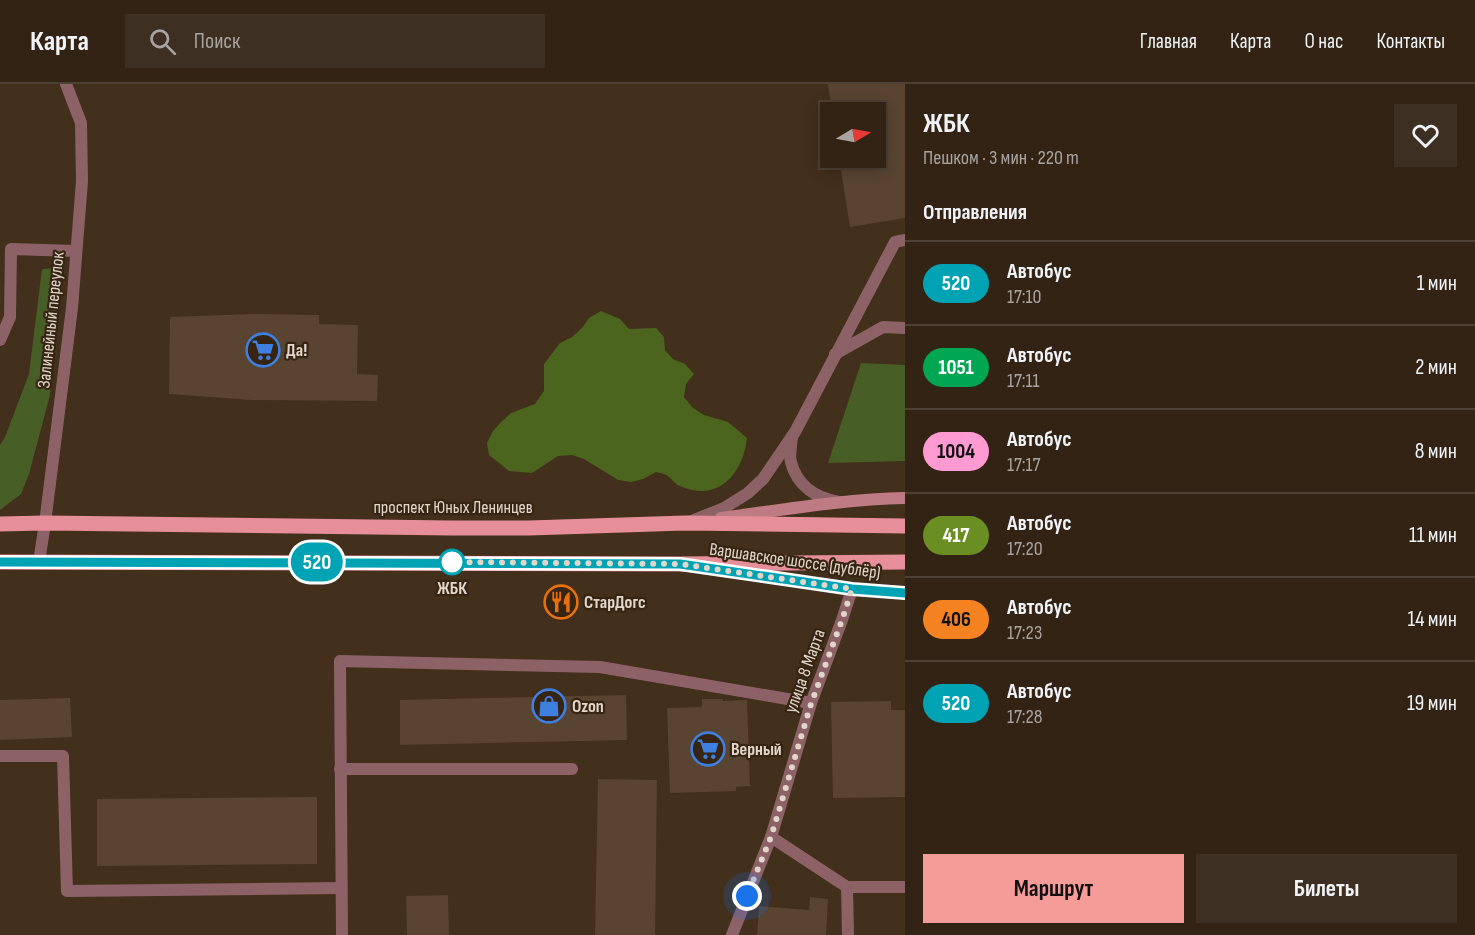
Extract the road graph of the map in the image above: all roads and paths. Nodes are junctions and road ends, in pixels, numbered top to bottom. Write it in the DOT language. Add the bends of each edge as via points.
graph roads {
  1 [pos="66,84"];
  2 [pos="905,240"];
  3 [pos="76,251"];
  4 [pos="905,328"];
  5 [pos="0,340"];
  6 [pos="835,355"];
  7 [pos="792,437"];
  8 [pos="905,498"];
  9 [pos="842,503"];
  10 [pos="45,523"];
  11 [pos="685,523"];
  12 [pos="0,524"];
  13 [pos="905,526"];
  14 [pos="0,562"];
  15 [pos="39,562"];
  16 [pos="905,562"];
  17 [pos="680,564"];
  18 [pos="852,589"];
  19 [pos="905,593"];
  20 [pos="811,704"];
  21 [pos="0,756"];
  22 [pos="340,769"];
  23 [pos="572,769"];
  24 [pos="771,837"];
  25 [pos="847,887"];
  26 [pos="905,887"];
  27 [pos="341,888"];
  28 [pos="342,935"];
  29 [pos="732,935"];
  30 [pos="848,935"];
  1 -- 3 [label="street, Залинейный переулок" via="81,123 82,181"];
  2 -- 6 [label="street" via="895,242"];
  3 -- 5 [label="street" via="11,249 10,317"];
  3 -- 10 [label="street, Залинейный переулок"];
  4 -- 6 [label="street" via="883,327"];
  6 -- 7 [label="street"];
  7 -- 9 [label="street" via="790,460 797,476 810,492"];
  7 -- 11 [label="street" via="748,494"];
  8 -- 9 [label="main road, Варшавское шоссе (дублёр)"];
  9 -- 11 [label="main road, Варшавское шоссе (дублёр)"];
  10 -- 11 [label="main road, проспект Юных Ленинцев" via="529,528"];
  10 -- 12 [label="main road, проспект Юных Ленинцев"];
  10 -- 15 [label="street, Залинейный переулок"];
  11 -- 13 [label="main road, проспект Юных Ленинцев"];
  14 -- 15 [label="main road"];
  15 -- 17 [label="main road"];
  16 -- 17 [label="main road"];
  17 -- 18 [label="main road, Варшавское шоссе (дублёр)"];
  18 -- 19 [label="main road, Варшавское шоссе (дублёр)"];
  18 -- 20 [label="street, улица 8 Марта"];
  20 -- 22 [label="street" via="600,667 340,661"];
  20 -- 24 [label="street, улица 8 Марта"];
  21 -- 27 [label="street" via="63,756 67,891"];
  22 -- 23 [label="street"];
  22 -- 27 [label="street"];
  24 -- 25 [label="street"];
  24 -- 29 [label="street, улица 8 Марта"];
  25 -- 26 [label="street"];
  25 -- 30 [label="street"];
  27 -- 28 [label="street"];
}
